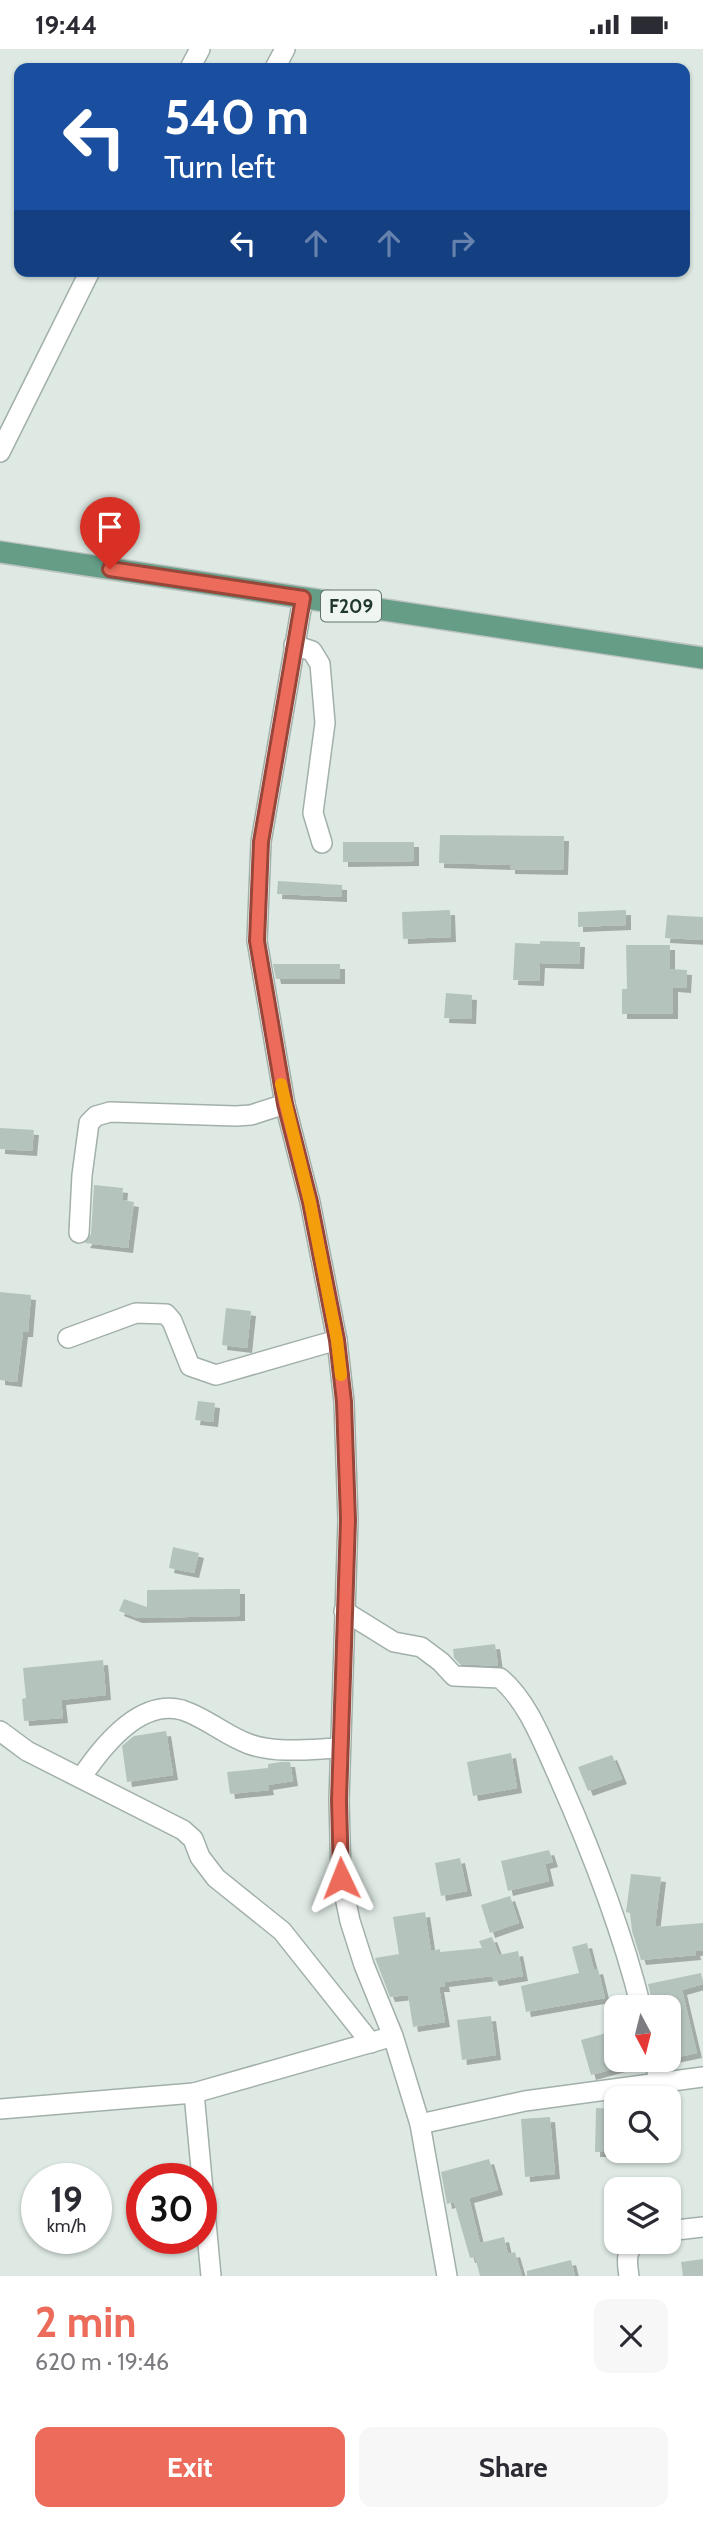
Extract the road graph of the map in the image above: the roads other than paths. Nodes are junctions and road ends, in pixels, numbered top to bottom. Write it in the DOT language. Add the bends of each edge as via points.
graph roads {
  1 [pos="87,277"];
  2 [pos="0,452"];
  3 [pos="0,552"];
  4 [pos="303,598"];
  5 [pos="294,645"];
  6 [pos="703,658"];
  7 [pos="323,843"];
  8 [pos="285,1104"];
  9 [pos="79,1233"];
  10 [pos="68,1338"];
  11 [pos="337,1340"];
  12 [pos="344,1611"];
  13 [pos="0,1731"];
  14 [pos="340,1748"];
  15 [pos="81,1778"];
  16 [pos="637,1995"];
  17 [pos="393,2036"];
  18 [pos="371,2043"];
  19 [pos="657,2072"];
  20 [pos="703,2077"];
  21 [pos="660,2083"];
  22 [pos="194,2093"];
  23 [pos="0,2109"];
  24 [pos="419,2124"];
  25 [pos="703,2227"];
  26 [pos="681,2230"];
  27 [pos="628,2254"];
  28 [pos="211,2276"];
  29 [pos="447,2276"];
  30 [pos="629,2276"];
  1 -- 2 [label="street"];
  3 -- 4 [label="main road, F209"];
  4 -- 5 [label="street"];
  4 -- 6 [label="main road, F209"];
  5 -- 7 [label="street" via="312,651 320,664 325,723 313,813"];
  5 -- 8 [label="street" via="261,842 257,941"];
  8 -- 9 [label="street" via="236,1116 110,1112 96,1116 89,1123"];
  8 -- 11 [label="street"];
  10 -- 11 [label="street" via="136,1313 166,1314 190,1366 216,1375"];
  11 -- 12 [label="street" via="348,1507"];
  12 -- 14 [label="street"];
  12 -- 16 [label="street" via="394,1642 421,1647 454,1677 500,1678 527,1712 571,1805"];
  13 -- 15 [label="street" via="27,1751"];
  14 -- 15 [label="street" via="265,1748 182,1710 167,1708 151,1711 115,1734"];
  14 -- 17 [label="street" via="341,1878 353,1932"];
  15 -- 18 [label="street" via="183,1830 216,1878 282,1931"];
  17 -- 18 [label="street"];
  17 -- 24 [label="street"];
  18 -- 22 [label="street"];
  19 -- 21 [label="street"];
  20 -- 21 [label="street"];
  21 -- 24 [label="street" via="525,2101"];
  22 -- 23 [label="street"];
  22 -- 28 [label="street"];
  24 -- 29 [label="street"];
  25 -- 26 [label="street"];
  27 -- 30 [label="street"];
}
